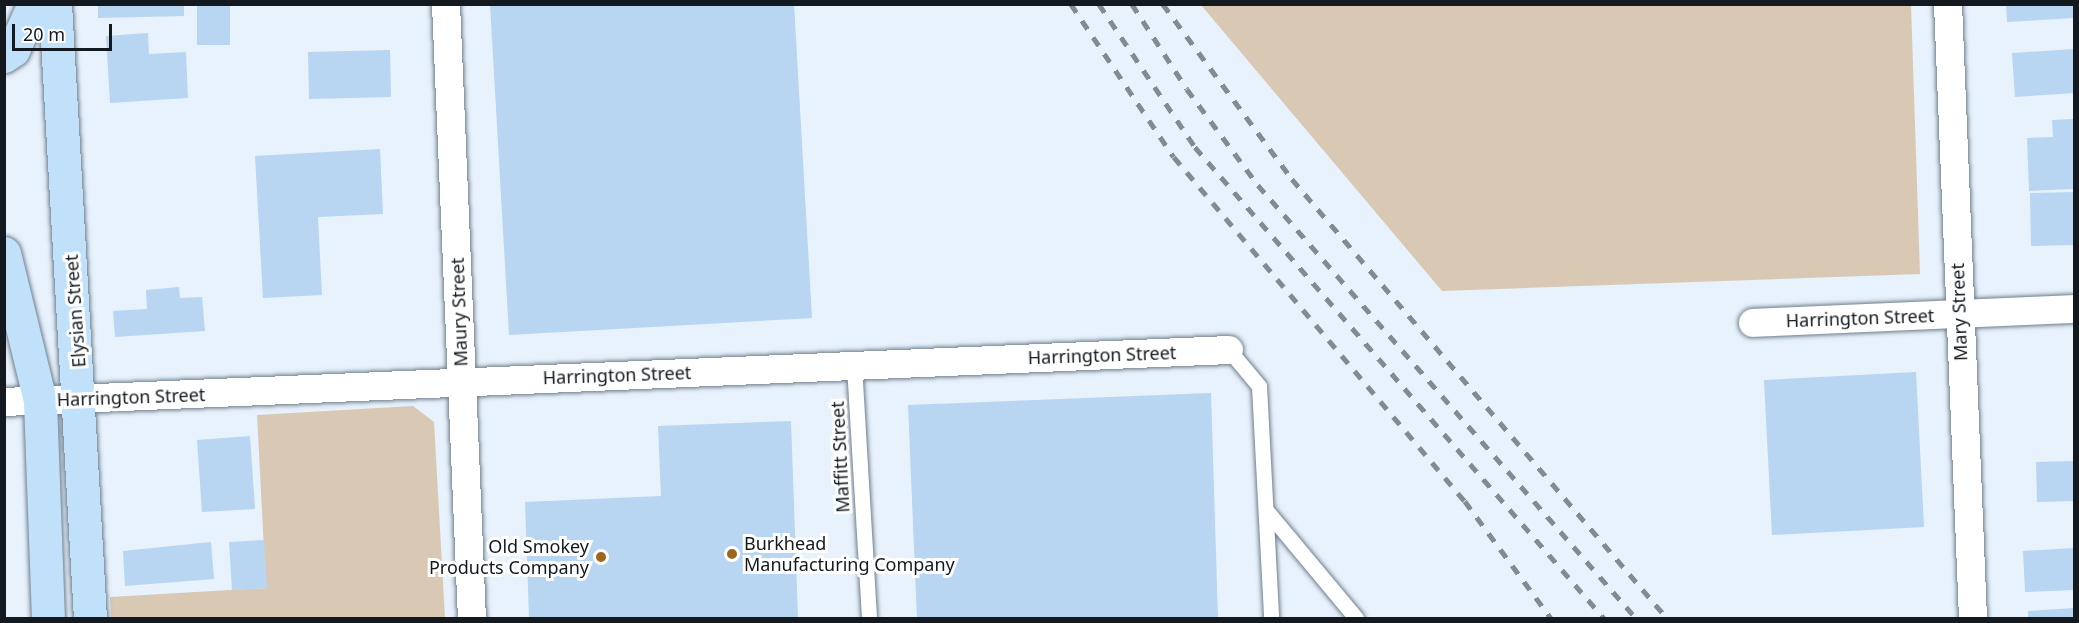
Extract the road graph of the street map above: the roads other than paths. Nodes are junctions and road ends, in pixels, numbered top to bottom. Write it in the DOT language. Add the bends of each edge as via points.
graph roads {
  1 [pos="34,4"];
  2 [pos="55,4"];
  3 [pos="446,4"];
  4 [pos="1948,4"];
  5 [pos="4,56"];
  6 [pos="4,253"];
  7 [pos="2074,309"];
  8 [pos="1958,314"];
  9 [pos="1753,323"];
  10 [pos="1229,350"];
  11 [pos="854,365"];
  12 [pos="462,382"];
  13 [pos="80,399"];
  14 [pos="40,401"];
  15 [pos="4,402"];
  16 [pos="1266,510"];
  17 [pos="48,618"];
  18 [pos="90,618"];
  19 [pos="472,618"];
  20 [pos="869,618"];
  21 [pos="1271,618"];
  22 [pos="1356,618"];
  23 [pos="1974,618"];
  1 -- 5 [label="main road" via="13,50"];
  2 -- 13 [label="main road, Elysian Street"];
  3 -- 12 [label="street, Maury Street"];
  4 -- 8 [label="street, Mary Street"];
  6 -- 14 [label="main road"];
  7 -- 8 [label="street, Harrington Street"];
  8 -- 9 [label="street, Harrington Street"];
  8 -- 23 [label="street, Mary Street"];
  10 -- 11 [label="street, Harrington Street"];
  10 -- 16 [label="lane" via="1259,386"];
  11 -- 12 [label="street, Harrington Street"];
  11 -- 20 [label="lane, Maffitt Street"];
  12 -- 13 [label="street, Harrington Street"];
  12 -- 19 [label="street, Maury Street"];
  13 -- 14 [label="street, Harrington Street"];
  13 -- 18 [label="main road, Elysian Street"];
  14 -- 15 [label="street, Harrington Street"];
  14 -- 17 [label="main road"];
  16 -- 21 [label="lane"];
  16 -- 22 [label="lane"];
}
